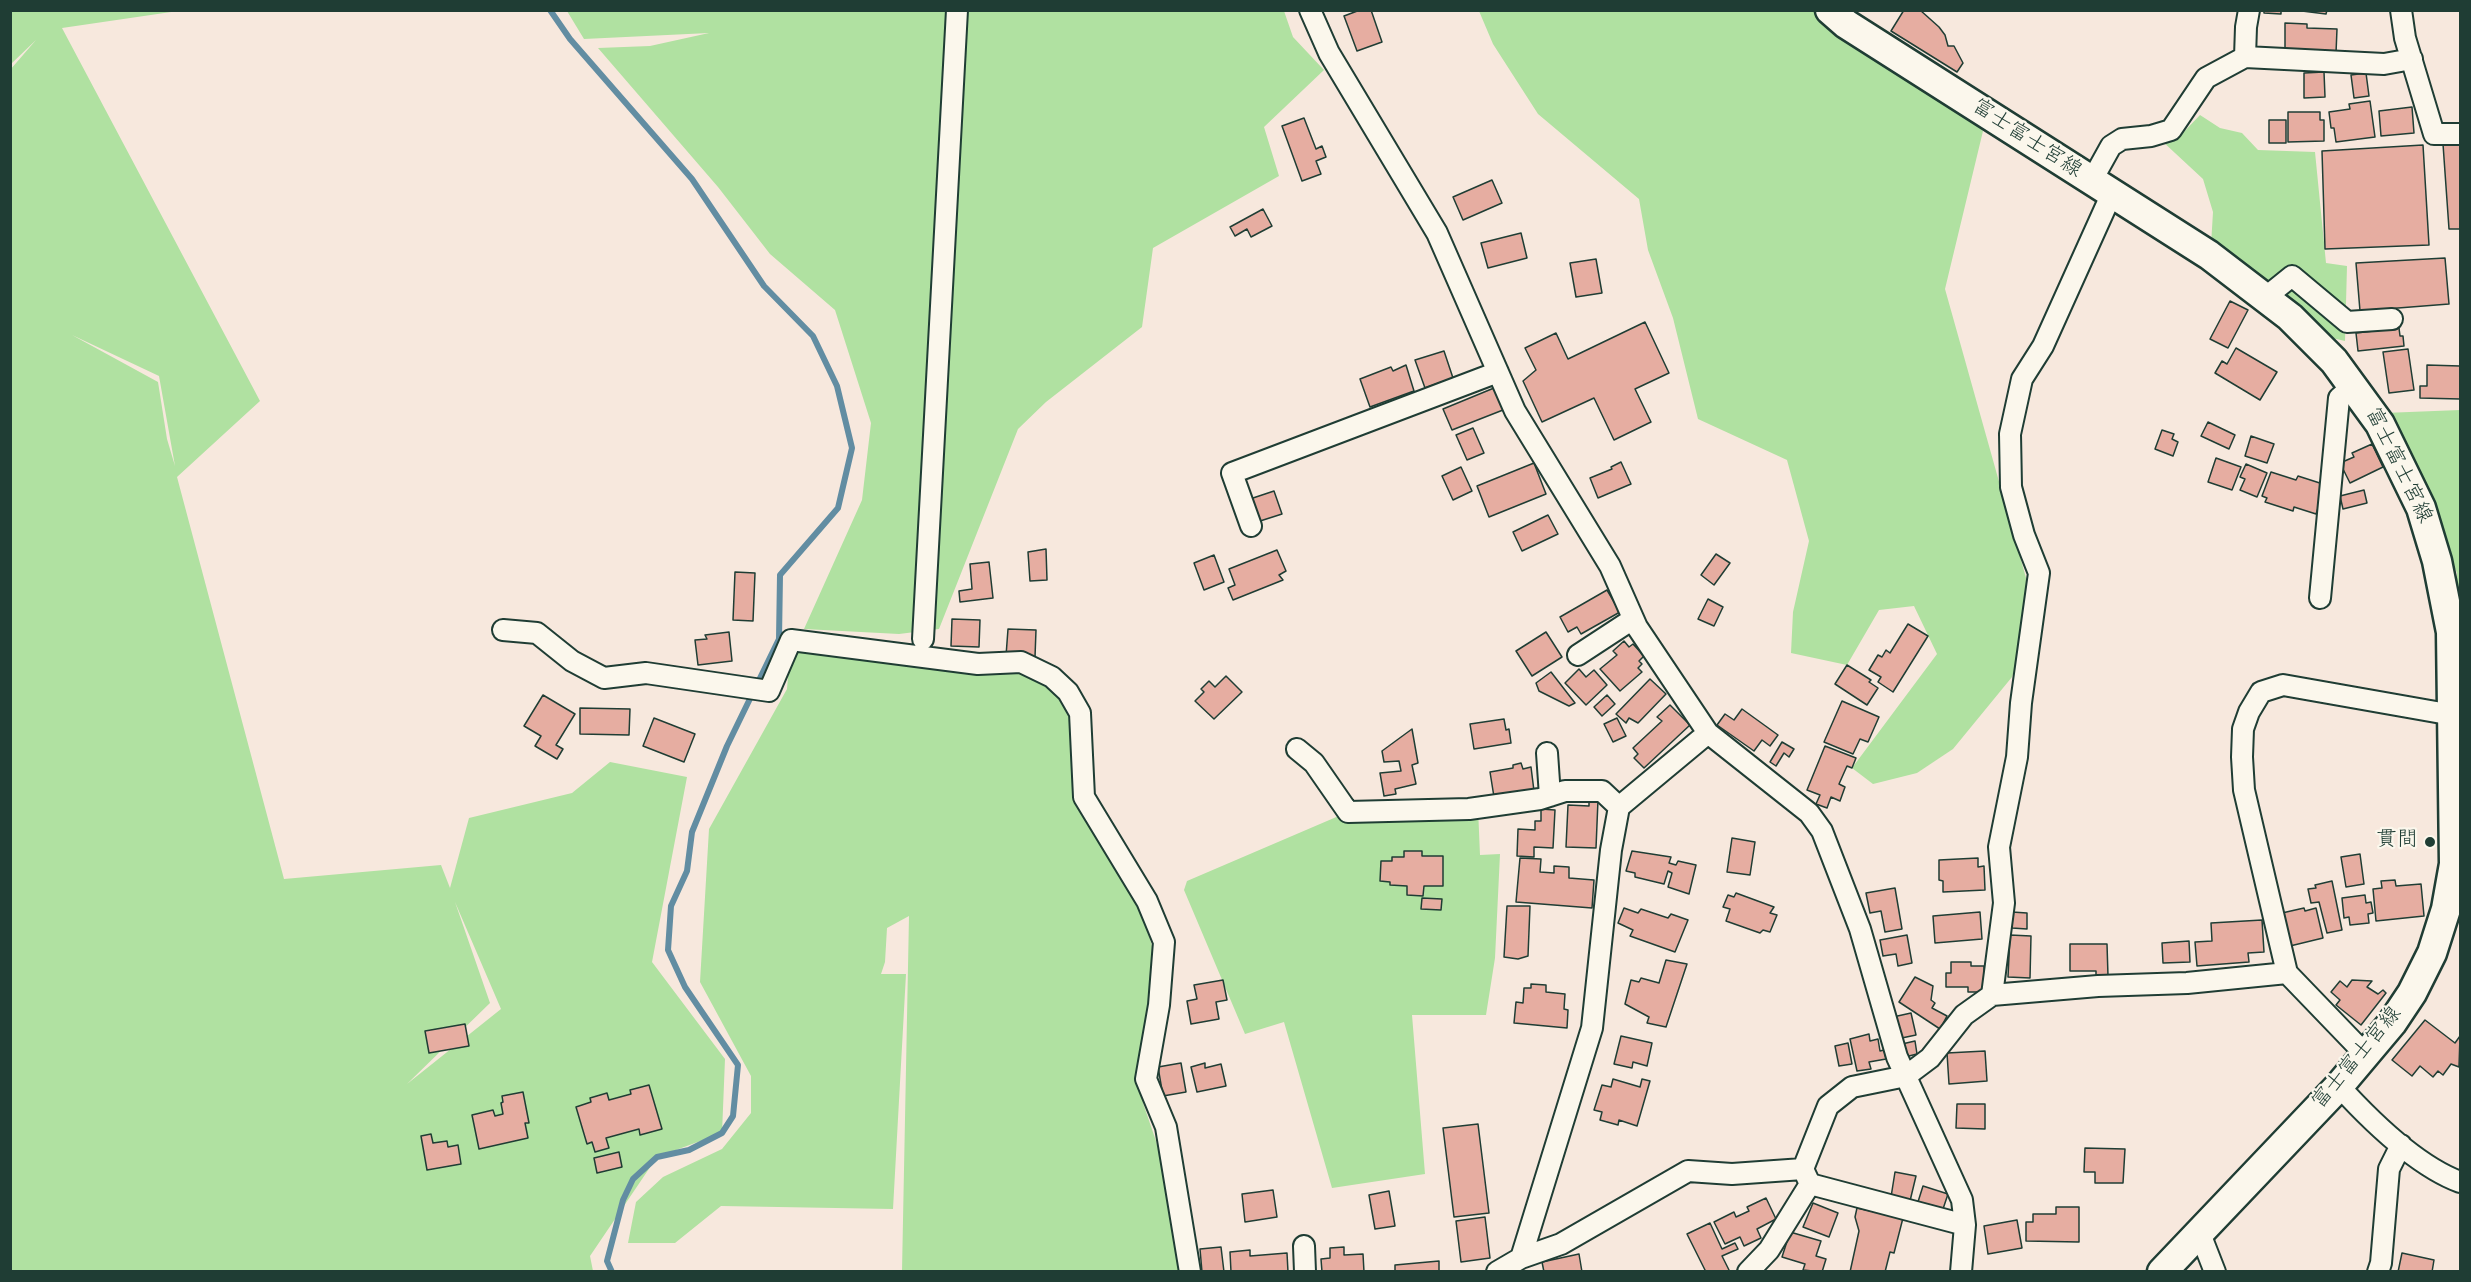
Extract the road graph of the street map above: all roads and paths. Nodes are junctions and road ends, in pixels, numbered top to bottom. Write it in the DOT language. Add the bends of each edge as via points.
graph roads {
  1 [pos="957,10"];
  2 [pos="1310,10"];
  3 [pos="1830,10"];
  4 [pos="2249,10"];
  5 [pos="2401,10"];
  6 [pos="2246,57"];
  7 [pos="2412,59"];
  8 [pos="2460,134"];
  9 [pos="2102,187"];
  10 [pos="2266,297"];
  11 [pos="2392,319"];
  12 [pos="1498,372"];
  13 [pos="2354,385"];
  14 [pos="1251,526"];
  15 [pos="2320,598"];
  16 [pos="1633,619"];
  17 [pos="503,630"];
  18 [pos="923,639"];
  19 [pos="1578,655"];
  20 [pos="2453,715"];
  21 [pos="1708,733"];
  22 [pos="1297,749"];
  23 [pos="1547,753"];
  24 [pos="1550,796"];
  25 [pos="1619,807"];
  26 [pos="2457,863"];
  27 [pos="2287,973"];
  28 [pos="1992,995"];
  29 [pos="2365,1054"];
  30 [pos="1906,1076"];
  31 [pos="2339,1086"];
  32 [pos="2401,1145"];
  33 [pos="1807,1177"];
  34 [pos="2460,1182"];
  35 [pos="1965,1225"];
  36 [pos="2199,1231"];
  37 [pos="1304,1246"];
  38 [pos="1521,1258"];
  39 [pos="1190,1272"];
  40 [pos="1305,1272"];
  41 [pos="1497,1272"];
  42 [pos="1748,1272"];
  43 [pos="1961,1272"];
  44 [pos="2162,1272"];
  45 [pos="2215,1272"];
  46 [pos="2378,1272"];
  1 -- 18 [label="street"];
  2 -- 12 [label="street" via="1329,54 1437,233"];
  3 -- 9 [label="main road, 富士富士宮線" via="1846,24"];
  4 -- 6 [label="street"];
  5 -- 7 [label="street"];
  6 -- 7 [label="street" via="2384,64"];
  6 -- 9 [label="street" via="2206,78 2171,130 2122,139 2111,146"];
  7 -- 8 [label="street" via="2434,134"];
  9 -- 10 [label="main road, 富士富士宮線" via="2209,255"];
  9 -- 28 [label="street" via="2043,346 2022,379 2010,434 2011,488 2039,573 2017,757 1999,847 2004,903"];
  10 -- 11 [label="street" via="2292,276 2347,322"];
  10 -- 13 [label="main road, 富士富士宮線" via="2290,316"];
  12 -- 14 [label="street" via="1233,473"];
  12 -- 16 [label="street" via="1515,411 1610,566"];
  13 -- 15 [label="street" via="2339,398"];
  13 -- 20 [label="main road, 富士富士宮線" via="2404,471 2421,508 2437,561 2451,632"];
  16 -- 19 [label="street"];
  16 -- 21 [label="street"];
  17 -- 39 [label="street" via="537,633 572,661 604,678 646,673 769,691 791,640 978,664 1021,662 1052,677 1068,692 1080,713 1084,797 1147,901 1164,942 1160,1005 1146,1079 1166,1127"];
  20 -- 26 [label="main road, 富士富士宮線"];
  20 -- 27 [label="street" via="2283,685 2261,692 2243,729 2243,779"];
  21 -- 25 [label="street"];
  21 -- 30 [label="street" via="1809,813 1822,831 1860,929"];
  22 -- 24 [label="street" via="1314,764 1348,812 1469,809"];
  23 -- 24 [label="street"];
  24 -- 25 [label="street" via="1565,791 1602,791"];
  25 -- 38 [label="street" via="1592,1028"];
  26 -- 29 [label="main road, 富士富士宮線" via="2432,953 2412,993"];
  27 -- 28 [label="street"];
  27 -- 29 [label="street"];
  28 -- 30 [label="street" via="1964,1015 1930,1058"];
  29 -- 31 [label="main road, 富士富士宮線"];
  30 -- 33 [label="street" via="1852,1087 1828,1106"];
  30 -- 35 [label="street" via="1962,1200"];
  31 -- 32 [label="street"];
  31 -- 36 [label="main road, 富士富士宮線"];
  32 -- 34 [label="street"];
  32 -- 46 [label="street" via="2389,1169"];
  33 -- 35 [label="street"];
  33 -- 38 [label="street" via="1688,1172 1561,1244"];
  33 -- 42 [label="street" via="1769,1250"];
  35 -- 43 [label="street"];
  36 -- 44 [label="main road, 富士富士宮線"];
  36 -- 45 [label="street"];
  37 -- 40 [label="street"];
  38 -- 41 [label="street"];
}
